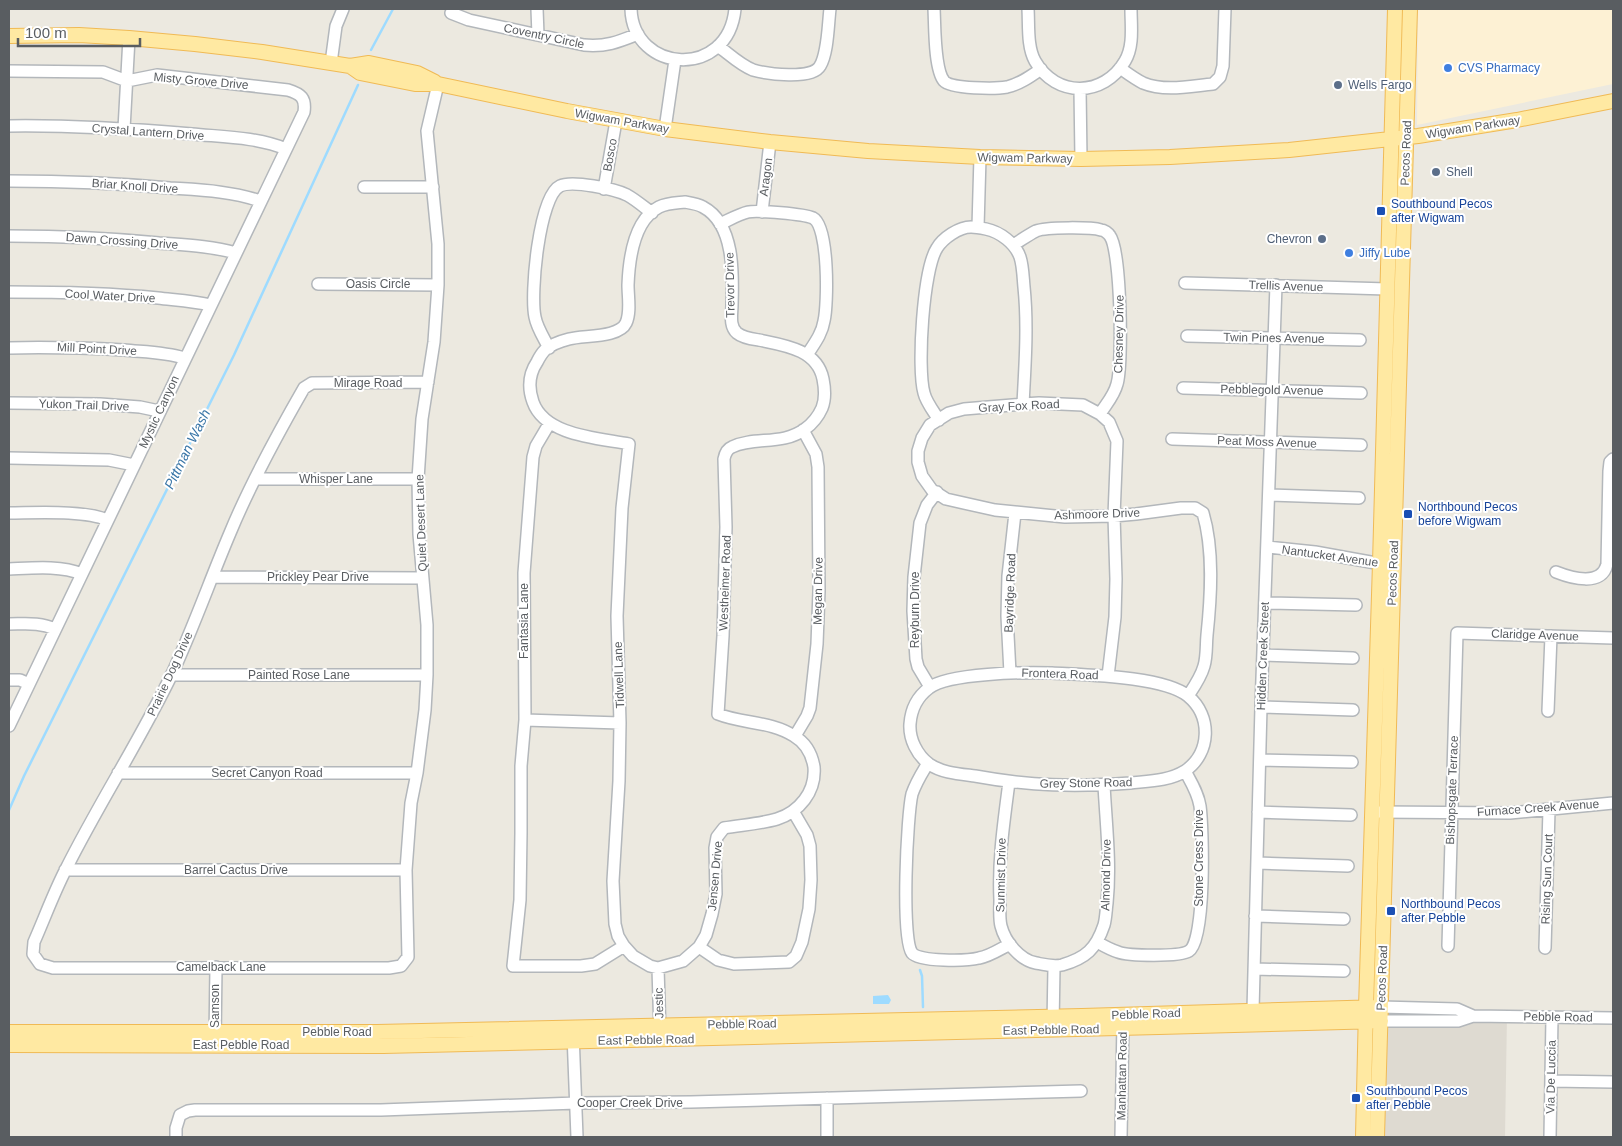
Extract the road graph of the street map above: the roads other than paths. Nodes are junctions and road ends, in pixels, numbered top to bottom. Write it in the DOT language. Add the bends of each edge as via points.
graph roads {
  1 [pos="343,9"];
  2 [pos="537,9"];
  3 [pos="632,9"];
  4 [pos="735,9"];
  5 [pos="830,9"];
  6 [pos="934,9"];
  7 [pos="1028,9"];
  8 [pos="1131,9"];
  9 [pos="1225,9"];
  10 [pos="1395,9"];
  11 [pos="1410,9"];
  12 [pos="451,13"];
  13 [pos="638,34"];
  14 [pos="9,36"];
  15 [pos="538,36"];
  16 [pos="129,38"];
  17 [pos="718,46"];
  18 [pos="675,60"];
  19 [pos="331,63"];
  20 [pos="1120,68"];
  21 [pos="1042,69"];
  22 [pos="9,71"];
  23 [pos="127,80"];
  24 [pos="438,84"];
  25 [pos="1080,88"];
  26 [pos="303,98"];
  27 [pos="1613,101"];
  28 [pos="616,120"];
  29 [pos="9,126"];
  30 [pos="124,129"];
  31 [pos="665,129"];
  32 [pos="1407,137"];
  33 [pos="1392,138"];
  34 [pos="770,142"];
  35 [pos="286,149"];
  36 [pos="980,157"];
  37 [pos="1081,159"];
  38 [pos="9,181"];
  39 [pos="364,187"];
  40 [pos="433,187"];
  41 [pos="604,189"];
  42 [pos="260,201"];
  43 [pos="762,212"];
  44 [pos="652,213"];
  45 [pos="720,224"];
  46 [pos="978,228"];
  47 [pos="9,236"];
  48 [pos="1013,245"];
  49 [pos="236,253"];
  50 [pos="1185,283"];
  51 [pos="318,284"];
  52 [pos="438,284"];
  53 [pos="1276,286"];
  54 [pos="1388,289"];
  55 [pos="9,292"];
  56 [pos="211,305"];
  57 [pos="1386,322"];
  58 [pos="1401,323"];
  59 [pos="1187,336"];
  60 [pos="1274,338"];
  61 [pos="1360,340"];
  62 [pos="9,348"];
  63 [pos="549,348"];
  64 [pos="807,355"];
  65 [pos="184,358"];
  66 [pos="428,382"];
  67 [pos="308,386"];
  68 [pos="1183,388"];
  69 [pos="1272,389"];
  70 [pos="1361,392"];
  71 [pos="9,403"];
  72 [pos="1023,404"];
  73 [pos="159,411"];
  74 [pos="1100,414"];
  75 [pos="939,420"];
  76 [pos="549,424"];
  77 [pos="803,430"];
  78 [pos="1172,439"];
  79 [pos="1270,442"];
  80 [pos="1361,445"];
  81 [pos="9,458"];
  82 [pos="1613,459"];
  83 [pos="134,466"];
  84 [pos="254,479"];
  85 [pos="418,479"];
  86 [pos="937,492"];
  87 [pos="1269,495"];
  88 [pos="1359,498"];
  89 [pos="9,513"];
  90 [pos="1015,513"];
  91 [pos="1114,516"];
  92 [pos="107,520"];
  93 [pos="1267,547"];
  94 [pos="1387,565"];
  95 [pos="9,569"];
  96 [pos="1556,572"];
  97 [pos="82,574"];
  98 [pos="213,577"];
  99 [pos="423,578"];
  100 [pos="1265,603"];
  101 [pos="1356,605"];
  102 [pos="9,624"];
  103 [pos="55,629"];
  104 [pos="1457,633"];
  105 [pos="1550,636"];
  106 [pos="1613,638"];
  107 [pos="1264,656"];
  108 [pos="1353,658"];
  109 [pos="1010,673"];
  110 [pos="171,675"];
  111 [pos="426,675"];
  112 [pos="1108,676"];
  113 [pos="9,680"];
  114 [pos="29,684"];
  115 [pos="930,687"];
  116 [pos="1188,696"];
  117 [pos="1261,707"];
  118 [pos="1353,710"];
  119 [pos="1548,711"];
  120 [pos="525,720"];
  121 [pos="620,723"];
  122 [pos="9,726"];
  123 [pos="795,736"];
  124 [pos="1260,760"];
  125 [pos="1352,762"];
  126 [pos="928,763"];
  127 [pos="1185,771"];
  128 [pos="118,773"];
  129 [pos="417,773"];
  130 [pos="1009,782"];
  131 [pos="1104,785"];
  132 [pos="1613,802"];
  133 [pos="1549,810"];
  134 [pos="793,811"];
  135 [pos="1258,812"];
  136 [pos="1372,812"];
  137 [pos="1387,812"];
  138 [pos="1451,813"];
  139 [pos="1351,815"];
  140 [pos="1256,863"];
  141 [pos="1348,866"];
  142 [pos="66,870"];
  143 [pos="406,870"];
  144 [pos="1255,916"];
  145 [pos="1344,919"];
  146 [pos="1097,942"];
  147 [pos="1010,944"];
  148 [pos="624,946"];
  149 [pos="1448,946"];
  150 [pos="699,947"];
  151 [pos="1545,948"];
  152 [pos="37,960"];
  153 [pos="404,962"];
  154 [pos="216,967"];
  155 [pos="1054,967"];
  156 [pos="658,968"];
  157 [pos="1254,969"];
  158 [pos="1344,971"];
  159 [pos="1253,1010"];
  160 [pos="1372,1015"];
  161 [pos="1552,1017"];
  162 [pos="1613,1018"];
  163 [pos="1123,1021"];
  164 [pos="1053,1023"];
  165 [pos="1247,1024"];
  166 [pos="9,1032"];
  167 [pos="660,1032"];
  168 [pos="573,1034"];
  169 [pos="215,1039"];
  170 [pos="9,1045"];
  171 [pos="1551,1081"];
  172 [pos="1613,1082"];
  173 [pos="1081,1091"];
  174 [pos="827,1098"];
  175 [pos="576,1103"];
  176 [pos="176,1137"];
  177 [pos="577,1137"];
  178 [pos="827,1137"];
  179 [pos="1121,1137"];
  180 [pos="1363,1137"];
  181 [pos="1377,1137"];
  182 [pos="1550,1137"];
  1 -- 19 [label="street" via="336,26"];
  2 -- 15 [label="street"];
  3 -- 13 [label="street"];
  4 -- 17 [label="street" via="729,34"];
  5 -- 17 [label="street" via="825,51 815,71 796,76 754,70"];
  6 -- 21 [label="street" via="938,66 943,80 950,85 1006,87"];
  7 -- 21 [label="street" via="1030,48 1034,61"];
  8 -- 20 [label="street" via="1130,49"];
  9 -- 20 [label="street" via="1223,66 1220,77 1213,84 1167,88 1141,82"];
  10 -- 33 [label="main road, Pecos Road"];
  11 -- 32 [label="main road, Pecos Road"];
  12 -- 15 [label="street, Coventry Circle"];
  13 -- 15 [label="street, Coventry Circle" via="600,46"];
  13 -- 18 [label="street" via="650,48"];
  14 -- 16 [label="main road, Wigwam Parkway"];
  16 -- 19 [label="main road, Wigwam Parkway"];
  16 -- 23 [label="street"];
  17 -- 18 [label="street" via="708,55"];
  18 -- 31 [label="street"];
  19 -- 24 [label="main road, Wigwam Parkway" via="350,66 369,63 417,73"];
  20 -- 25 [label="street" via="1113,77 1093,88"];
  21 -- 25 [label="street" via="1048,78 1068,88"];
  22 -- 23 [label="street, Misty Grove Drive" via="103,72"];
  23 -- 26 [label="street, Misty Grove Drive" via="157,75 288,90"];
  23 -- 30 [label="street"];
  24 -- 28 [label="main road, Wigwam Parkway"];
  24 -- 40 [label="street, Quiet Desert Lane" via="427,131"];
  25 -- 37 [label="street"];
  26 -- 35 [label="street, Mystic Canyon" via="304,112"];
  27 -- 32 [label="main road, Wigwam Parkway"];
  28 -- 31 [label="main road, Wigwam Parkway"];
  28 -- 41 [label="street, Bosco"];
  29 -- 30 [label="street, Crystal Lantern Drive"];
  30 -- 35 [label="street, Crystal Lantern Drive" via="266,142"];
  31 -- 34 [label="main road, Wigwam Parkway"];
  32 -- 33 [label="main road, Wigwam Parkway"];
  32 -- 58 [label="main road, Pecos Road"];
  33 -- 37 [label="main road, Wigwam Parkway" via="1289,150"];
  33 -- 54 [label="main road, Pecos Road"];
  34 -- 36 [label="main road, Wigwam Parkway"];
  34 -- 43 [label="street, Aragon"];
  35 -- 42 [label="street, Mystic Canyon"];
  36 -- 37 [label="main road, Wigwam Parkway"];
  36 -- 46 [label="street"];
  38 -- 42 [label="street, Briar Knoll Drive" via="144,186 225,193"];
  39 -- 40 [label="street"];
  40 -- 52 [label="street, Quiet Desert Lane"];
  41 -- 44 [label="street" via="629,196"];
  41 -- 63 [label="street" via="562,184 549,200 538,244 534,284 534,316"];
  42 -- 49 [label="street, Mystic Canyon"];
  43 -- 45 [label="street" via="749,212"];
  43 -- 64 [label="street" via="813,218 823,236 827,292 824,322"];
  44 -- 45 [label="street" via="658,207 685,202 704,207"];
  44 -- 63 [label="street" via="644,220 633,248 628,284 629,308 627,322 622,329 608,334 570,338"];
  45 -- 64 [label="street, Trevor Drive" via="729,245 733,285 731,325 737,333 748,338 788,346"];
  46 -- 48 [label="street" via="993,230"];
  46 -- 75 [label="street" via="970,226 946,238 931,261 922,326 922,383 924,395"];
  47 -- 49 [label="street, Dawn Crossing Drive" via="140,241"];
  48 -- 72 [label="street" via="1022,266 1026,302"];
  48 -- 74 [label="street, Chesney Drive" via="1036,231 1046,229 1092,228 1111,236 1119,289 1118,383"];
  49 -- 56 [label="street, Mystic Canyon"];
  50 -- 53 [label="street, Trellis Avenue"];
  51 -- 52 [label="street, Oasis Circle"];
  52 -- 66 [label="street, Quiet Desert Lane"];
  53 -- 54 [label="street, Trellis Avenue"];
  53 -- 60 [label="street, Hidden Creek Street"];
  54 -- 57 [label="main road, Pecos Road"];
  55 -- 56 [label="street, Cool Water Drive" via="116,295"];
  56 -- 65 [label="street, Mystic Canyon"];
  57 -- 58 [label="main road"];
  57 -- 94 [label="main road, Pecos Road"];
  58 -- 94 [label="main road, Pecos Road"];
  59 -- 60 [label="street, Twin Pines Avenue"];
  60 -- 61 [label="street, Twin Pines Avenue"];
  60 -- 69 [label="street, Hidden Creek Street"];
  62 -- 65 [label="street, Mill Point Drive" via="154,352"];
  63 -- 76 [label="street" via="532,370 530,384 534,406"];
  64 -- 77 [label="street" via="822,374 826,392 812,424"];
  65 -- 73 [label="street, Mystic Canyon"];
  66 -- 67 [label="street, Mirage Road" via="312,383"];
  66 -- 85 [label="street, Quiet Desert Lane"];
  67 -- 84 [label="street, Prairie Dog Drive"];
  68 -- 69 [label="street, Pebblegold Avenue"];
  69 -- 70 [label="street, Pebblegold Avenue"];
  69 -- 79 [label="street, Hidden Creek Street"];
  71 -- 73 [label="street, Yukon Trail Drive" via="100,404"];
  72 -- 74 [label="street, Gray Fox Road" via="1083,405"];
  72 -- 75 [label="street, Gray Fox Road" via="964,409"];
  73 -- 83 [label="street, Mystic Canyon"];
  74 -- 91 [label="street" via="1109,422 1117,441"];
  75 -- 86 [label="street" via="930,425 918,451 922,476"];
  76 -- 120 [label="street, Fantasia Lane" via="533,457 524,573"];
  76 -- 121 [label="street, Tidwell Lane" via="564,431 629,444 622,508 617,616"];
  77 -- 123 [label="street, Megan Drive" via="816,454 818,467 819,591 810,708"];
  77 -- 123 [label="street, Westheimer Road" via="785,438 731,447 724,459 726,527 718,714 777,727"];
  78 -- 79 [label="street, Peat Moss Avenue"];
  79 -- 80 [label="street, Peat Moss Avenue"];
  79 -- 87 [label="street, Hidden Creek Street"];
  81 -- 83 [label="street" via="109,460"];
  82 -- 96 [label="street" via="1609,471 1606,570 1592,578 1571,578"];
  83 -- 92 [label="street, Mystic Canyon"];
  84 -- 85 [label="street, Whisper Lane"];
  84 -- 98 [label="street, Prairie Dog Drive"];
  85 -- 99 [label="street, Quiet Desert Lane" via="418,534"];
  86 -- 90 [label="street, Ashmoore Drive" via="946,499"];
  86 -- 115 [label="street, Reyburn Drive" via="927,505 920,523 913,611 916,659"];
  87 -- 88 [label="street"];
  87 -- 93 [label="street, Hidden Creek Street"];
  89 -- 92 [label="street" via="78,514"];
  90 -- 91 [label="street, Ashmoore Drive"];
  90 -- 109 [label="street, Bayridge Road" via="1008,576"];
  91 -- 112 [label="street" via="1115,617"];
  91 -- 116 [label="street, Ashmoore Drive" via="1181,508 1195,508 1203,513 1208,530 1209,619 1204,665"];
  92 -- 97 [label="street, Mystic Canyon"];
  93 -- 94 [label="street, Nantucket Avenue"];
  93 -- 100 [label="street, Hidden Creek Street"];
  94 -- 136 [label="main road, Pecos Road"];
  94 -- 137 [label="main road, Pecos Road"];
  95 -- 97 [label="street" via="61,569"];
  97 -- 103 [label="street, Mystic Canyon"];
  98 -- 99 [label="street, Prickley Pear Drive"];
  98 -- 110 [label="street, Prairie Dog Drive"];
  99 -- 111 [label="street, Quiet Desert Lane" via="427,625"];
  100 -- 101 [label="street"];
  100 -- 107 [label="street, Hidden Creek Street"];
  102 -- 103 [label="street" via="46,625"];
  103 -- 114 [label="street, Mystic Canyon"];
  104 -- 105 [label="street, Claridge Avenue"];
  104 -- 138 [label="street, Bishopsgate Terrace"];
  105 -- 106 [label="street, Claridge Avenue"];
  105 -- 119 [label="street"];
  107 -- 108 [label="street"];
  107 -- 117 [label="street, Hidden Creek Street"];
  109 -- 112 [label="street, Frontera Road"];
  109 -- 115 [label="street, Frontera Road" via="965,677"];
  110 -- 111 [label="street, Painted Rose Lane"];
  110 -- 128 [label="street, Prairie Dog Drive"];
  111 -- 129 [label="street, Quiet Desert Lane"];
  112 -- 116 [label="street, Frontera Road" via="1181,690"];
  113 -- 114 [label="street"];
  114 -- 122 [label="street, Mystic Canyon"];
  115 -- 126 [label="street" via="914,707 910,726 913,744"];
  116 -- 127 [label="street" via="1203,717 1206,734 1202,752"];
  117 -- 118 [label="street"];
  117 -- 124 [label="street, Hidden Creek Street"];
  120 -- 121 [label="street"];
  120 -- 148 [label="street, Fantasia Lane" via="520,766 520,900 513,966 595,964"];
  121 -- 148 [label="street, Tidwell Lane" via="613,881 615,924"];
  123 -- 134 [label="street" via="804,743 812,758 814,776 809,793"];
  124 -- 125 [label="street"];
  124 -- 135 [label="street, Hidden Creek Street"];
  126 -- 130 [label="street, Grey Stone Road" via="940,770"];
  126 -- 147 [label="street" via="912,796 907,840 907,938 912,953 930,960 977,959"];
  127 -- 131 [label="street, Grey Stone Road" via="1154,781"];
  127 -- 146 [label="street, Stone Cress Drive" via="1197,792 1202,841 1202,884 1194,946 1179,954 1130,955"];
  128 -- 129 [label="street, Secret Canyon Road"];
  128 -- 142 [label="street, Prairie Dog Drive"];
  129 -- 143 [label="street, Quiet Desert Lane"];
  130 -- 131 [label="street, Grey Stone Road" via="1056,786"];
  130 -- 147 [label="street, Sunmist Drive" via="999,888 1001,925"];
  131 -- 146 [label="street, Almond Drive" via="1108,892 1105,924"];
  132 -- 133 [label="street, Furnace Creek Avenue"];
  133 -- 138 [label="street, Furnace Creek Avenue"];
  133 -- 151 [label="street, Rising Sun Court"];
  134 -- 150 [label="street, Jensen Drive" via="777,819 724,828 717,837 716,894 706,935"];
  134 -- 150 [label="street" via="807,836 811,880 802,942 796,956 788,962 734,964 718,960"];
  135 -- 139 [label="street"];
  135 -- 140 [label="street, Hidden Creek Street"];
  136 -- 137 [label="street, Furnace Creek Avenue"];
  136 -- 160 [label="main road, Pecos Road"];
  137 -- 138 [label="street, Furnace Creek Avenue"];
  137 -- 160 [label="main road, Pecos Road"];
  138 -- 149 [label="street, Bishopsgate Terrace"];
  140 -- 141 [label="street"];
  140 -- 144 [label="street, Hidden Creek Street"];
  142 -- 143 [label="street, Barrel Cactus Drive"];
  142 -- 152 [label="street, Prairie Dog Drive" via="34,942 33,954"];
  143 -- 153 [label="street, Quiet Desert Lane" via="408,956"];
  144 -- 145 [label="street"];
  144 -- 157 [label="street, Hidden Creek Street"];
  146 -- 155 [label="street, Almond Drive" via="1078,960"];
  147 -- 155 [label="street, Sunmist Drive" via="1030,962"];
  148 -- 156 [label="street, Tidwell Lane" via="633,956"];
  150 -- 156 [label="street, Jensen Drive" via="683,961"];
  152 -- 154 [label="street, Camelback Lane" via="52,968"];
  153 -- 154 [label="street, Camelback Lane" via="390,968"];
  154 -- 169 [label="street, Samson"];
  155 -- 164 [label="street"];
  156 -- 167 [label="street, Jestic"];
  157 -- 158 [label="street"];
  157 -- 159 [label="street, Hidden Creek Street"];
  159 -- 160 [label="main road, Pebble Road"];
  159 -- 163 [label="main road, Pebble Road"];
  159 -- 165 [label="street, Hidden Creek Street"];
  160 -- 161 [label="street, Pebble Road" via="1457,1009 1473,1016"];
  160 -- 165 [label="main road, East Pebble Road"];
  160 -- 180 [label="main road"];
  160 -- 181 [label="main road, Pecos Road"];
  161 -- 162 [label="street, Pebble Road"];
  161 -- 171 [label="street, Via De Luccia"];
  163 -- 164 [label="main road, East Pebble Road"];
  163 -- 165 [label="main road, East Pebble Road"];
  163 -- 179 [label="street, Manhattan Road"];
  164 -- 167 [label="main road, East Pebble Road"];
  166 -- 169 [label="main road"];
  167 -- 168 [label="main road, East Pebble Road"];
  168 -- 169 [label="main road, East Pebble Road" via="383,1046"];
  168 -- 175 [label="street"];
  169 -- 170 [label="main road, East Pebble Road"];
  171 -- 172 [label="street"];
  171 -- 182 [label="street, Via De Luccia"];
  173 -- 174 [label="street, Cooper Creek Drive"];
  174 -- 175 [label="street, Cooper Creek Drive"];
  174 -- 178 [label="street"];
  175 -- 176 [label="street, Cooper Creek Drive" via="381,1110 195,1110 180,1116"];
  175 -- 177 [label="street"];
}
